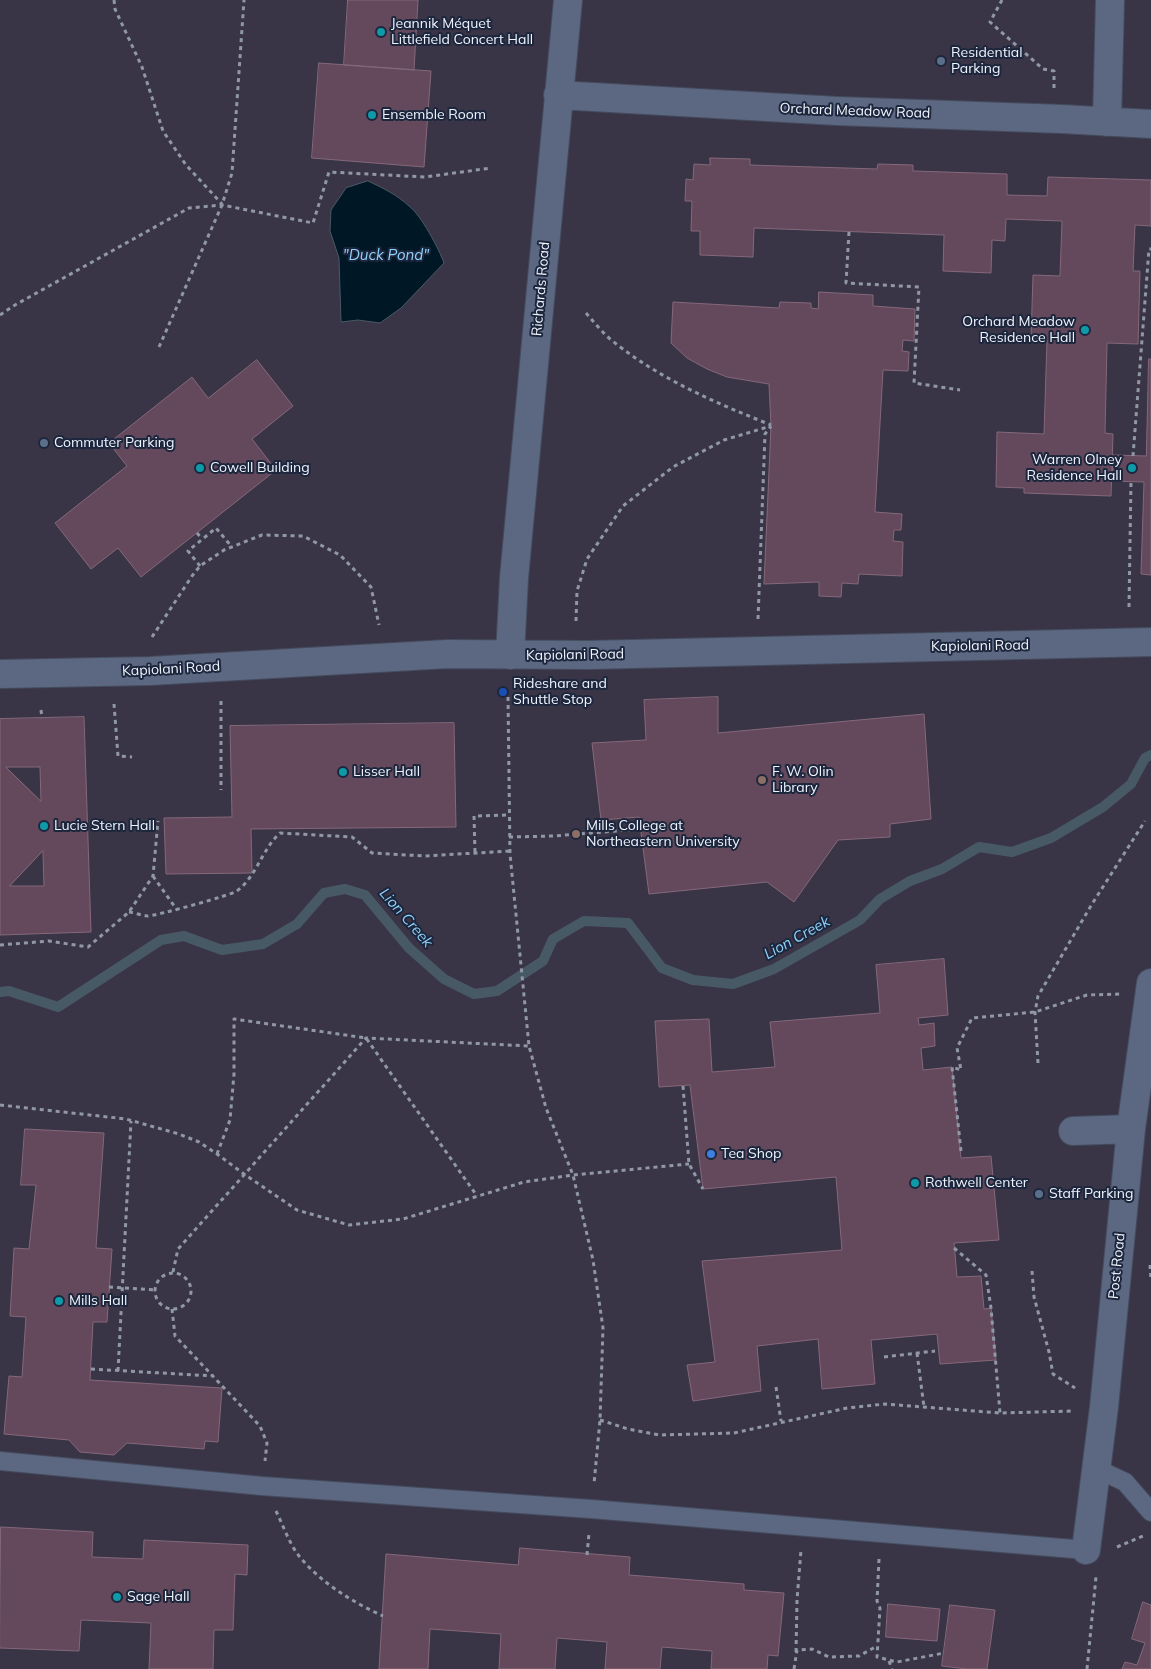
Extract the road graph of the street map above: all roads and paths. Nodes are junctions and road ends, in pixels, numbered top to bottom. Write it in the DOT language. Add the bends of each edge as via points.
graph roads {
  1 [pos="114,0"];
  2 [pos="244,0"];
  3 [pos="568,0"];
  4 [pos="1002,0"];
  5 [pos="1110,0"];
  6 [pos="558,95"];
  7 [pos="1053,119"];
  8 [pos="1108,122"];
  9 [pos="1151,124"];
  10 [pos="491,168"];
  11 [pos="222,205"];
  12 [pos="848,232"];
  13 [pos="1151,250"];
  14 [pos="586,313"];
  15 [pos="0,315"];
  16 [pos="159,347"];
  17 [pos="960,390"];
  18 [pos="771,426"];
  19 [pos="1133,456"];
  20 [pos="1131,481"];
  21 [pos="197,533"];
  22 [pos="202,539"];
  23 [pos="232,547"];
  24 [pos="200,566"];
  25 [pos="1129,607"];
  26 [pos="758,619"];
  27 [pos="576,621"];
  28 [pos="379,625"];
  29 [pos="152,637"];
  30 [pos="1151,642"];
  31 [pos="510,655"];
  32 [pos="0,674"];
  33 [pos="508,696"];
  34 [pos="221,702"];
  35 [pos="114,704"];
  36 [pos="41,710"];
  37 [pos="42,718"];
  38 [pos="132,757"];
  39 [pos="221,790"];
  40 [pos="510,815"];
  41 [pos="158,821"];
  42 [pos="1145,821"];
  43 [pos="641,829"];
  44 [pos="509,837"];
  45 [pos="510,851"];
  46 [pos="475,852"];
  47 [pos="153,876"];
  48 [pos="177,910"];
  49 [pos="128,912"];
  50 [pos="0,945"];
  51 [pos="1139,988"];
  52 [pos="1035,1012"];
  53 [pos="366,1038"];
  54 [pos="529,1046"];
  55 [pos="1147,1047"];
  56 [pos="1038,1063"];
  57 [pos="683,1086"];
  58 [pos="0,1105"];
  59 [pos="130,1121"];
  60 [pos="1131,1129"];
  61 [pos="1073,1131"];
  62 [pos="961,1152"];
  63 [pos="217,1154"];
  64 [pos="689,1164"];
  65 [pos="244,1174"];
  66 [pos="573,1175"];
  67 [pos="703,1189"];
  68 [pos="477,1196"];
  69 [pos="954,1248"];
  70 [pos="1032,1271"];
  71 [pos="173,1272"];
  72 [pos="109,1286"];
  73 [pos="122,1288"];
  74 [pos="155,1290"];
  75 [pos="172,1310"];
  76 [pos="934,1351"];
  77 [pos="917,1353"];
  78 [pos="884,1357"];
  79 [pos="91,1369"];
  80 [pos="118,1371"];
  81 [pos="214,1376"];
  82 [pos="776,1387"];
  83 [pos="1104,1406"];
  84 [pos="924,1407"];
  85 [pos="1000,1413"];
  86 [pos="600,1420"];
  87 [pos="782,1421"];
  88 [pos="0,1461"];
  89 [pos="1097,1469"];
  90 [pos="262,1486"];
  91 [pos="591,1509"];
  92 [pos="1151,1512"];
  93 [pos="803,1527"];
  94 [pos="880,1533"];
  95 [pos="1151,1533"];
  96 [pos="1114,1549"];
  97 [pos="1086,1550"];
  98 [pos="1096,1576"];
  99 [pos="383,1616"];
  100 [pos="878,1646"];
  101 [pos="796,1652"];
  102 [pos="944,1653"];
  103 [pos="889,1661"];
  104 [pos="794,1669"];
  105 [pos="892,1669"];
  106 [pos="1088,1669"];
  1 -- 11 [label="path" via="115,9 142,67 163,131 186,165"];
  2 -- 11 [label="path" via="232,173"];
  3 -- 6 [label="street, Richards Road"];
  4 -- 7 [label="path" via="990,22 1043,69 1054,71"];
  5 -- 8 [label="street"];
  6 -- 7 [label="street, Orchard Meadow Road"];
  6 -- 31 [label="street, Richards Road" via="514,578"];
  7 -- 8 [label="street, Orchard Meadow Road"];
  8 -- 9 [label="street, Orchard Meadow Road"];
  10 -- 11 [label="path" via="425,177 329,172 313,223"];
  11 -- 15 [label="path" via="189,208"];
  11 -- 16 [label="path"];
  12 -- 17 [label="path" via="846,283 919,287 914,383"];
  13 -- 19 [label="path"];
  14 -- 18 [label="path" via="614,342 662,376"];
  18 -- 26 [label="path" via="765,434"];
  18 -- 27 [label="path" via="724,440 673,467 623,506 586,559 578,591"];
  20 -- 25 [label="path"];
  21 -- 22 [label="path"];
  22 -- 23 [label="path" via="216,528"];
  22 -- 24 [label="path" via="188,551"];
  23 -- 24 [label="path"];
  23 -- 28 [label="path" via="262,535 303,536 340,555 371,587"];
  24 -- 29 [label="path"];
  30 -- 31 [label="street, Kapiolani Road"];
  31 -- 32 [label="street, Kapiolani Road" via="433,655 150,671"];
  33 -- 40 [label="path"];
  34 -- 39 [label="path"];
  35 -- 38 [label="path" via="118,756"];
  36 -- 37 [label="path"];
  40 -- 44 [label="path"];
  40 -- 46 [label="path" via="474,816"];
  41 -- 47 [label="path"];
  42 -- 52 [label="path" via="1038,996"];
  43 -- 44 [label="path"];
  44 -- 45 [label="path"];
  45 -- 46 [label="path"];
  45 -- 54 [label="path"];
  46 -- 48 [label="path" via="425,856 372,853 352,837 280,833 271,841 254,873 236,892"];
  47 -- 48 [label="path"];
  47 -- 49 [label="path"];
  48 -- 49 [label="path" via="148,916"];
  49 -- 50 [label="path" via="88,947 49,941"];
  51 -- 52 [label="path" via="1087,995"];
  51 -- 55 [label="street, Post Road"];
  52 -- 56 [label="path"];
  52 -- 62 [label="path" via="972,1018 957,1048 961,1070 952,1067"];
  53 -- 54 [label="path"];
  53 -- 63 [label="path" via="234,1019 230,1120"];
  53 -- 65 [label="path"];
  53 -- 68 [label="path"];
  54 -- 66 [label="path" via="546,1108"];
  55 -- 60 [label="street, Post Road"];
  57 -- 64 [label="path"];
  58 -- 59 [label="path"];
  59 -- 63 [label="path" via="179,1134"];
  59 -- 73 [label="path"];
  60 -- 61 [label="street"];
  60 -- 83 [label="street, Post Road"];
  63 -- 65 [label="path"];
  64 -- 66 [label="path"];
  64 -- 67 [label="path"];
  65 -- 68 [label="path" via="297,1210 349,1225 403,1219"];
  65 -- 71 [label="path" via="178,1249"];
  66 -- 68 [label="path" via="524,1182"];
  66 -- 86 [label="path" via="593,1260 603,1328"];
  69 -- 85 [label="path" via="986,1275"];
  70 -- 83 [label="path" via="1034,1298 1053,1374"];
  71 -- 74 [label="path" via="161,1277"];
  71 -- 75 [label="path" via="184,1276 192,1291 184,1306"];
  72 -- 73 [label="path"];
  73 -- 74 [label="path"];
  73 -- 80 [label="path"];
  74 -- 75 [label="path" via="161,1305"];
  75 -- 81 [label="path" via="174,1336"];
  76 -- 77 [label="path"];
  77 -- 78 [label="path"];
  77 -- 84 [label="path"];
  79 -- 80 [label="path"];
  80 -- 81 [label="path"];
  81 -- 90 [label="path" via="260,1426 267,1443"];
  82 -- 87 [label="path"];
  83 -- 85 [label="path" via="1071,1411"];
  83 -- 89 [label="street, Post Road"];
  84 -- 85 [label="path"];
  84 -- 87 [label="path" via="885,1404"];
  86 -- 87 [label="path" via="658,1435 734,1433"];
  86 -- 91 [label="path"];
  88 -- 90 [label="lane"];
  89 -- 92 [label="lane" via="1125,1482"];
  89 -- 97 [label="street, Post Road"];
  90 -- 91 [label="lane"];
  90 -- 99 [label="path" via="298,1555 329,1585"];
  91 -- 93 [label="lane"];
  93 -- 94 [label="lane"];
  93 -- 101 [label="path"];
  94 -- 97 [label="lane"];
  94 -- 100 [label="path"];
  95 -- 96 [label="path"];
  98 -- 106 [label="path"];
  100 -- 101 [label="path" via="859,1656 829,1657 812,1649"];
  100 -- 103 [label="path" via="877,1658"];
  101 -- 104 [label="path"];
  102 -- 103 [label="path"];
  103 -- 105 [label="path"];
}
